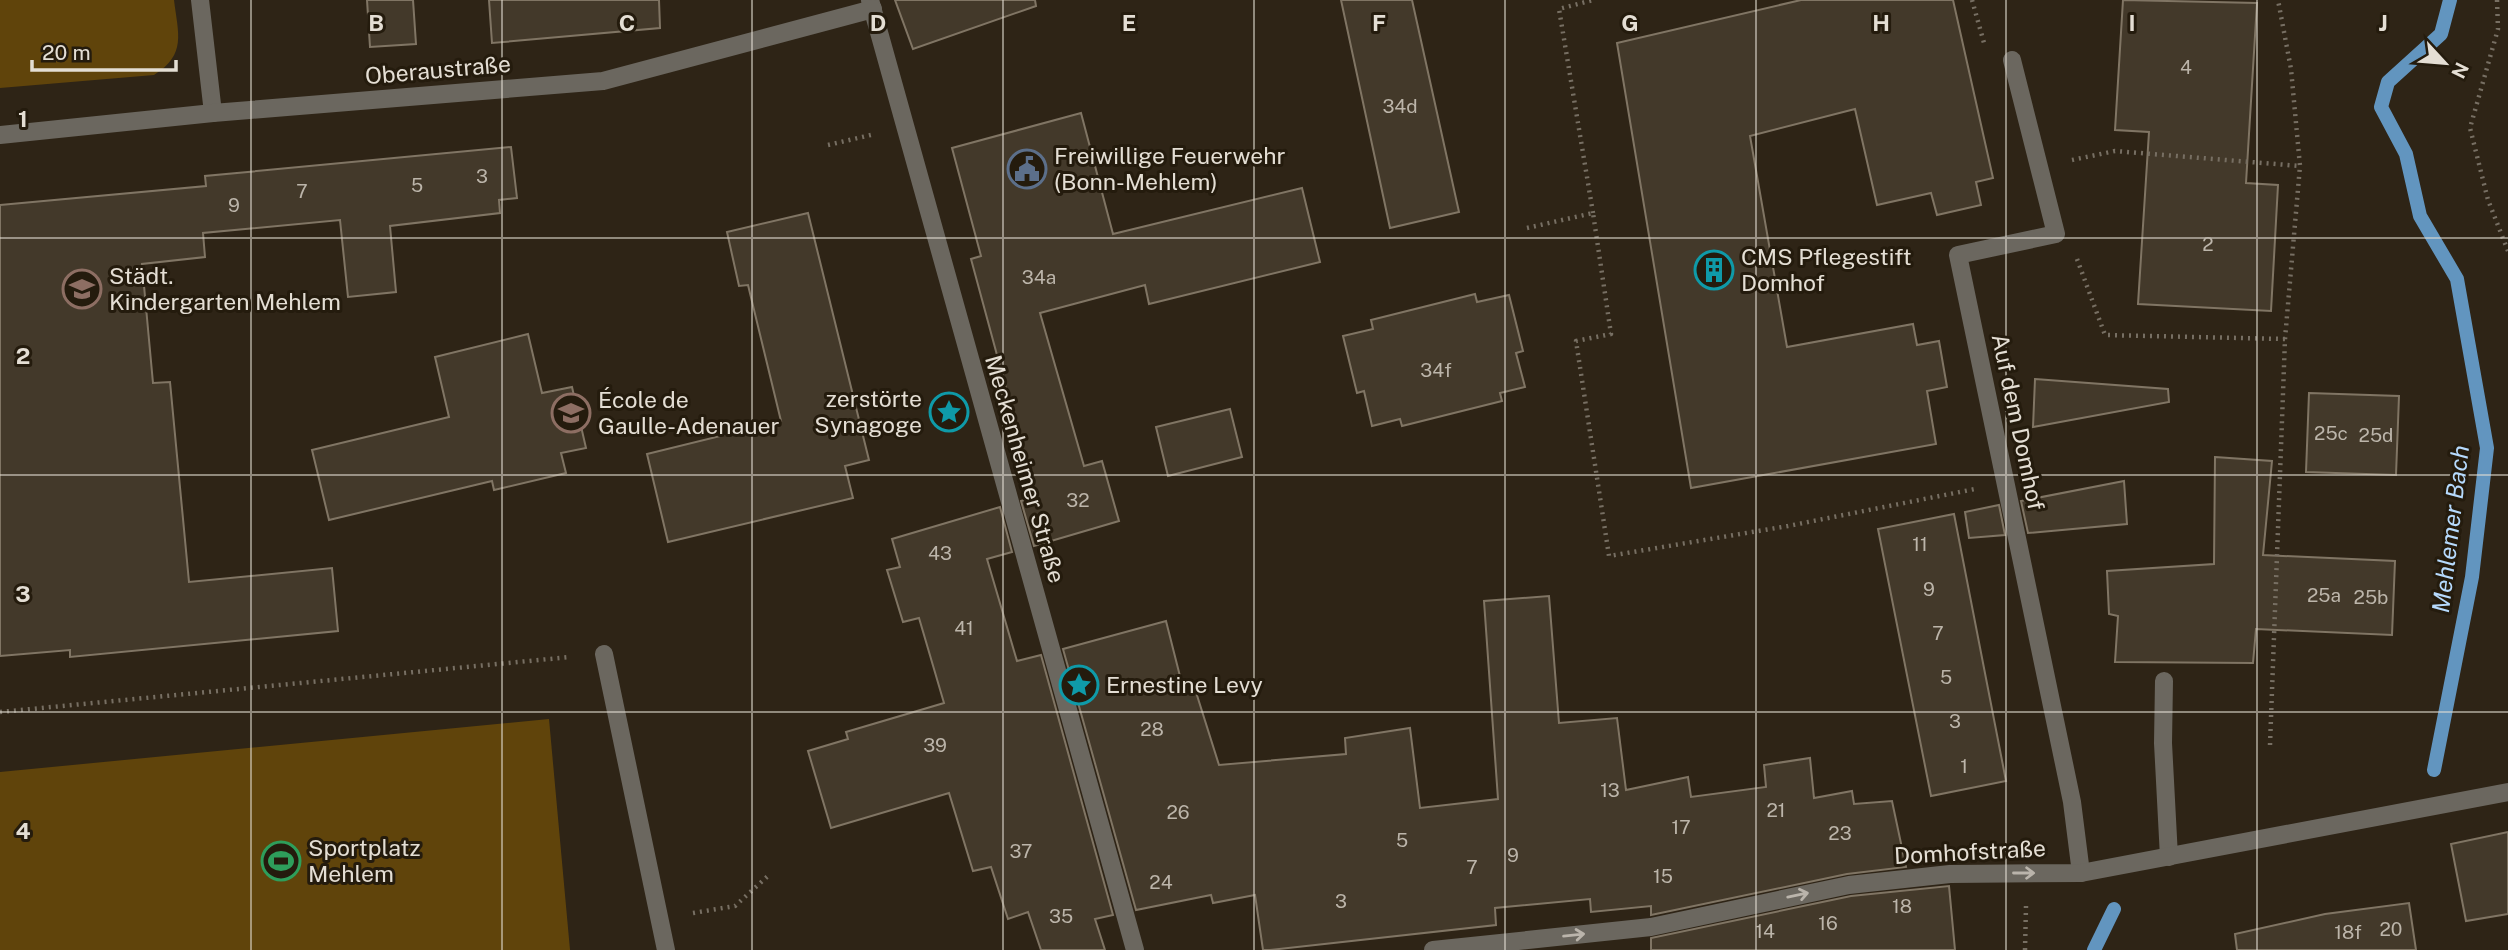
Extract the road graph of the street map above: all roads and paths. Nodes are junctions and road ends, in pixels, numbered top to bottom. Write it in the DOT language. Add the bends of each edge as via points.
graph roads {
  1 [pos="200,0"];
  2 [pos="1593,0"];
  3 [pos="1972,0"];
  4 [pos="2278,0"];
  5 [pos="2497,0"];
  6 [pos="871,5"];
  7 [pos="2012,60"];
  8 [pos="213,113"];
  9 [pos="905,127"];
  10 [pos="0,135"];
  11 [pos="828,145"];
  12 [pos="2300,166"];
  13 [pos="2039,169"];
  14 [pos="1592,213"];
  15 [pos="1527,228"];
  16 [pos="2056,234"];
  17 [pos="2508,251"];
  18 [pos="2285,339"];
  19 [pos="2007,484"];
  20 [pos="604,654"];
  21 [pos="2164,681"];
  22 [pos="0,712"];
  23 [pos="2270,745"];
  24 [pos="2508,792"];
  25 [pos="2169,857"];
  26 [pos="2027,873"];
  27 [pos="2081,873"];
  28 [pos="769,875"];
  29 [pos="661,918"];
  30 [pos="666,950"];
  31 [pos="1135,950"];
  32 [pos="1433,950"];
  33 [pos="2025,950"];
  1 -- 8 [label="street"];
  2 -- 14 [label="path" via="1559,9"];
  3 -- 7 [label="path" via="1981,41"];
  4 -- 12 [label="path" via="2291,69"];
  5 -- 17 [label="path" via="2498,29 2470,128 2488,200"];
  6 -- 8 [label="street, Oberaustraße" via="603,81"];
  6 -- 9 [label="street, Meckenheimer Straße"];
  7 -- 13 [label="street"];
  8 -- 10 [label="street, Oberaustraße"];
  9 -- 11 [label="path"];
  9 -- 31 [label="street, Meckenheimer Straße"];
  12 -- 13 [label="path" via="2115,151"];
  12 -- 18 [label="path"];
  13 -- 16 [label="street"];
  14 -- 15 [label="path"];
  14 -- 19 [label="path" via="1611,334 1576,341 1609,556"];
  16 -- 18 [label="path" via="2076,257 2105,335"];
  16 -- 19 [label="street, Auf dem Domhof" via="1958,256"];
  18 -- 23 [label="path"];
  19 -- 27 [label="street, Auf dem Domhof" via="2072,802"];
  20 -- 22 [label="path"];
  20 -- 29 [label="street"];
  21 -- 25 [label="street"];
  24 -- 25 [label="street, Domhofstraße"];
  25 -- 27 [label="street, Domhofstraße"];
  26 -- 27 [label="street, Domhofstraße"];
  32 -- 26 [label="street, Domhofstraße, one-way" via="1651,927 1849,884 1950,874"];
  26 -- 33 [label="path"];
  28 -- 29 [label="path" via="735,906"];
  29 -- 30 [label="street"];
}
